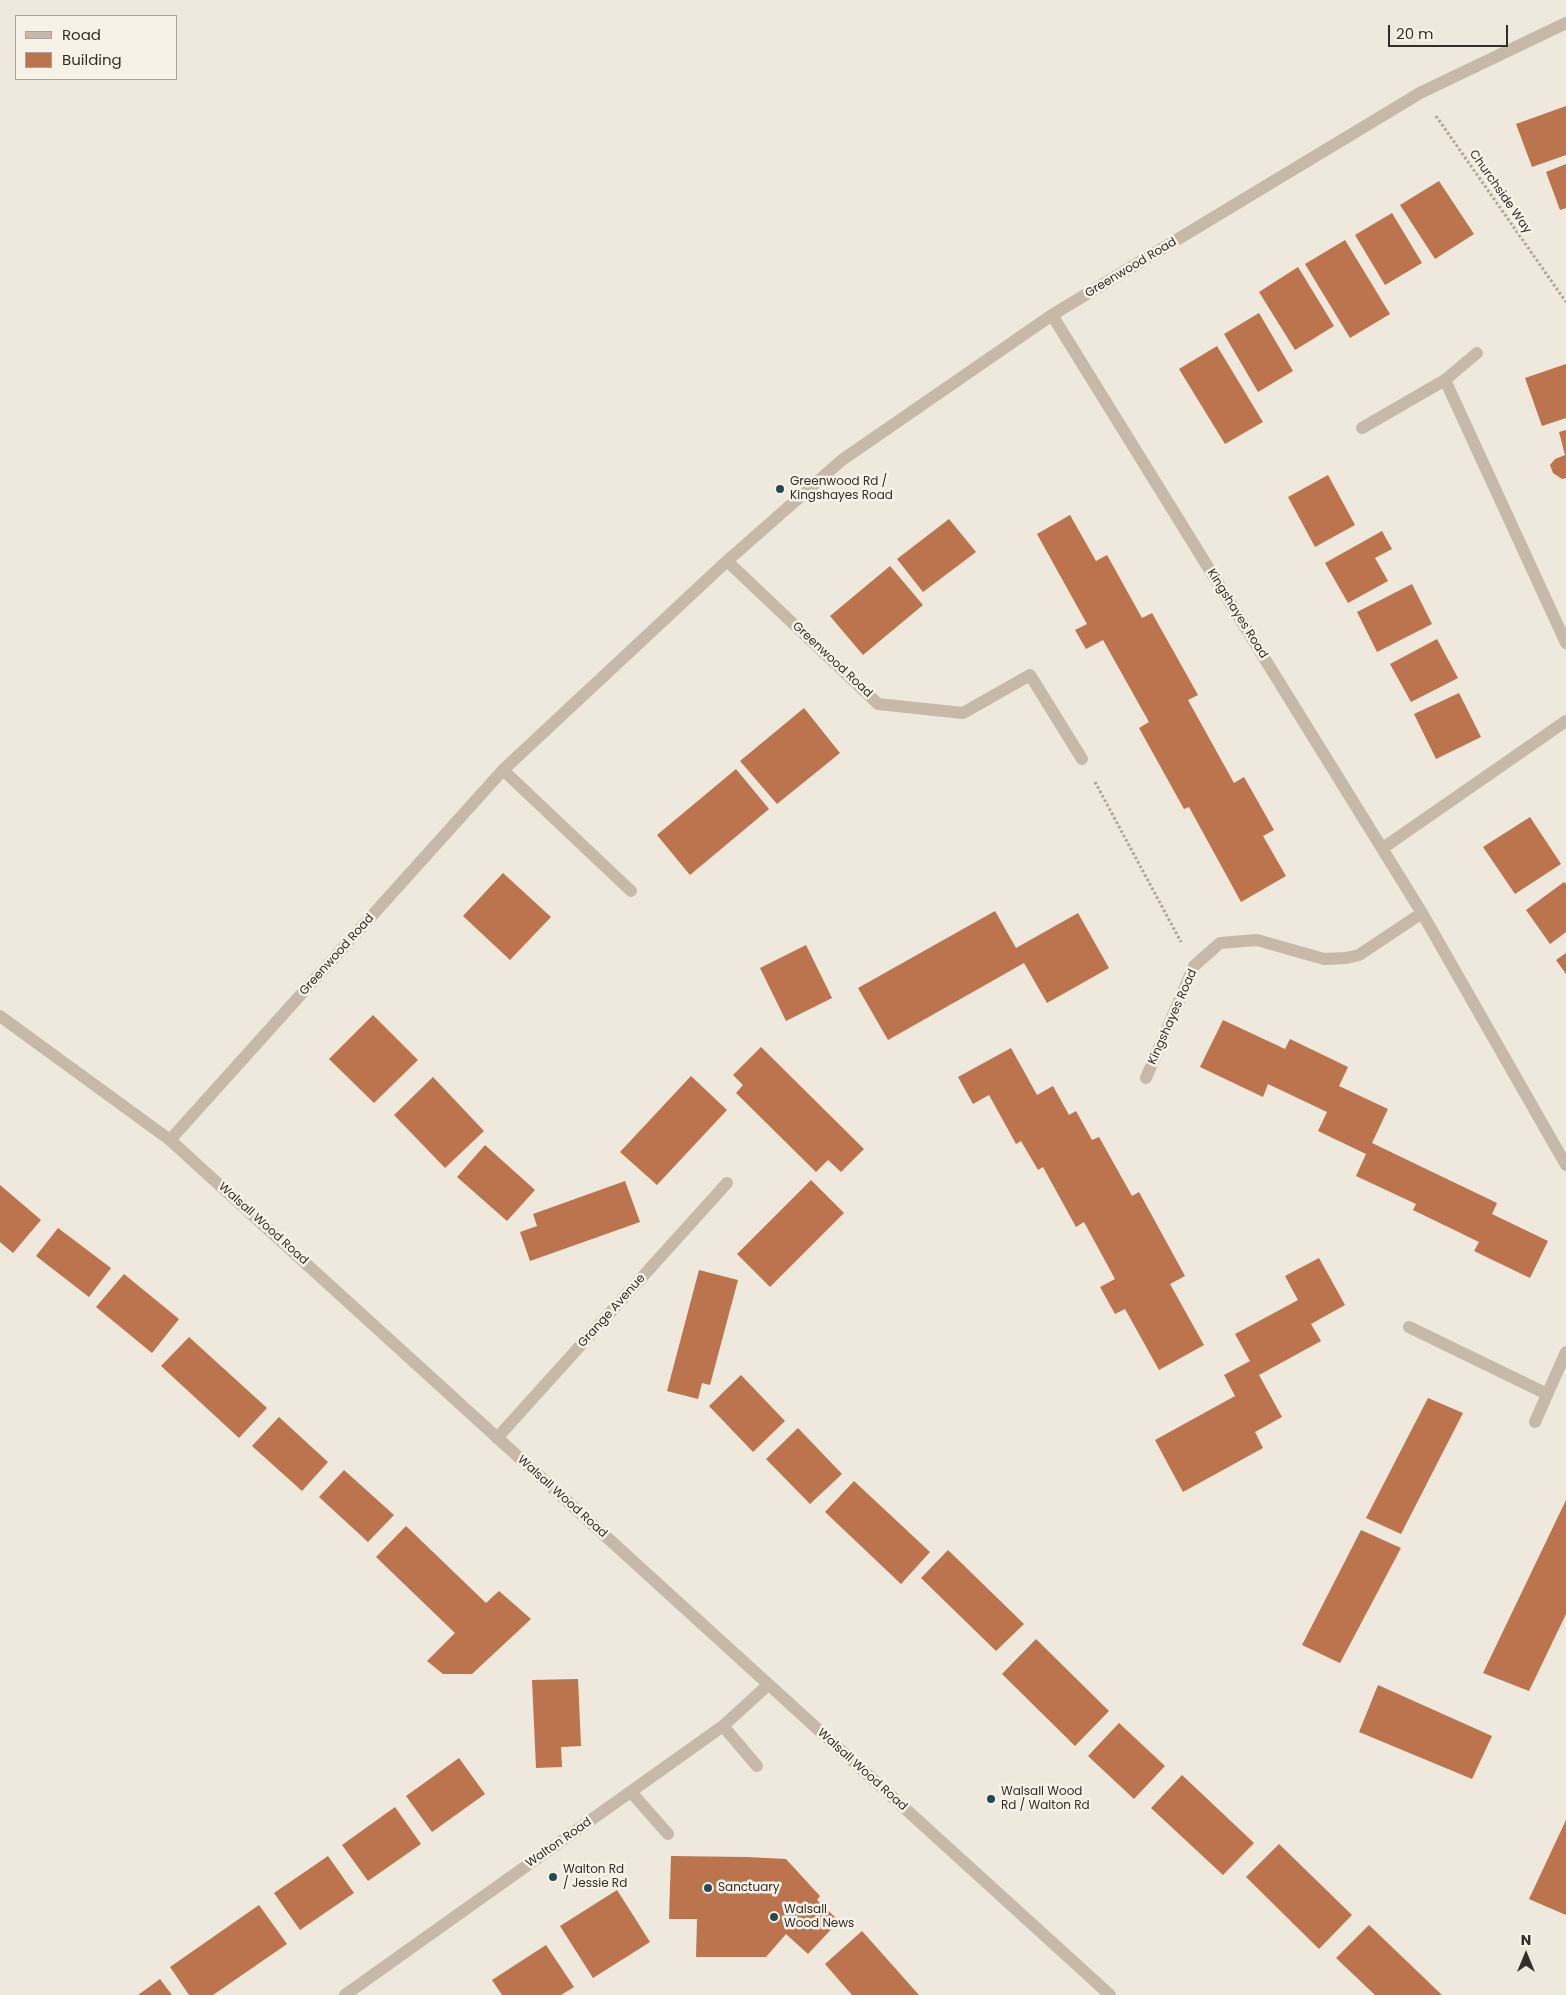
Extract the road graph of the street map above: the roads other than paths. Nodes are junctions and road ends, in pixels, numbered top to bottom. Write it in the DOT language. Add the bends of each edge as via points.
graph roads {
  1 [pos="1566,23"];
  2 [pos="1052,316"];
  3 [pos="1477,353"];
  4 [pos="1445,380"];
  5 [pos="1362,428"];
  6 [pos="727,561"];
  7 [pos="1566,642"];
  8 [pos="1566,721"];
  9 [pos="1082,759"];
  10 [pos="503,770"];
  11 [pos="1383,848"];
  12 [pos="632,891"];
  13 [pos="1422,913"];
  14 [pos="0,1016"];
  15 [pos="1146,1078"];
  16 [pos="170,1140"];
  17 [pos="1566,1165"];
  18 [pos="727,1183"];
  19 [pos="1410,1327"];
  20 [pos="1566,1352"];
  21 [pos="1547,1394"];
  22 [pos="1535,1422"];
  23 [pos="497,1438"];
  24 [pos="768,1685"];
  25 [pos="722,1726"];
  26 [pos="757,1766"];
  27 [pos="631,1792"];
  28 [pos="668,1834"];
  29 [pos="345,1995"];
  30 [pos="1110,1995"];
  1 -- 2 [label="street, Greenwood Road" via="1420,93"];
  2 -- 6 [label="street, Greenwood Road" via="842,460"];
  2 -- 11 [label="street, Kingshayes Road"];
  3 -- 4 [label="street"];
  4 -- 5 [label="street"];
  4 -- 7 [label="street"];
  6 -- 9 [label="street, Greenwood Road" via="878,704 963,713 1030,675"];
  6 -- 10 [label="street, Greenwood Road"];
  8 -- 11 [label="street"];
  10 -- 12 [label="street"];
  10 -- 16 [label="street, Greenwood Road"];
  11 -- 13 [label="street, Kingshayes Road"];
  13 -- 15 [label="street, Kingshayes Road" via="1360,955 1324,959 1256,940 1220,943 1194,966"];
  13 -- 17 [label="street, Kingshayes Road"];
  14 -- 16 [label="street, Walsall Wood Road"];
  16 -- 23 [label="street, Walsall Wood Road"];
  18 -- 23 [label="street, Grange Avenue"];
  19 -- 21 [label="street"];
  20 -- 21 [label="street"];
  21 -- 22 [label="street"];
  23 -- 24 [label="street, Walsall Wood Road"];
  24 -- 25 [label="street, Walton Road"];
  24 -- 30 [label="street, Walsall Wood Road"];
  25 -- 26 [label="street"];
  25 -- 27 [label="street, Walton Road"];
  27 -- 28 [label="street"];
  27 -- 29 [label="street, Walton Road"];
}
